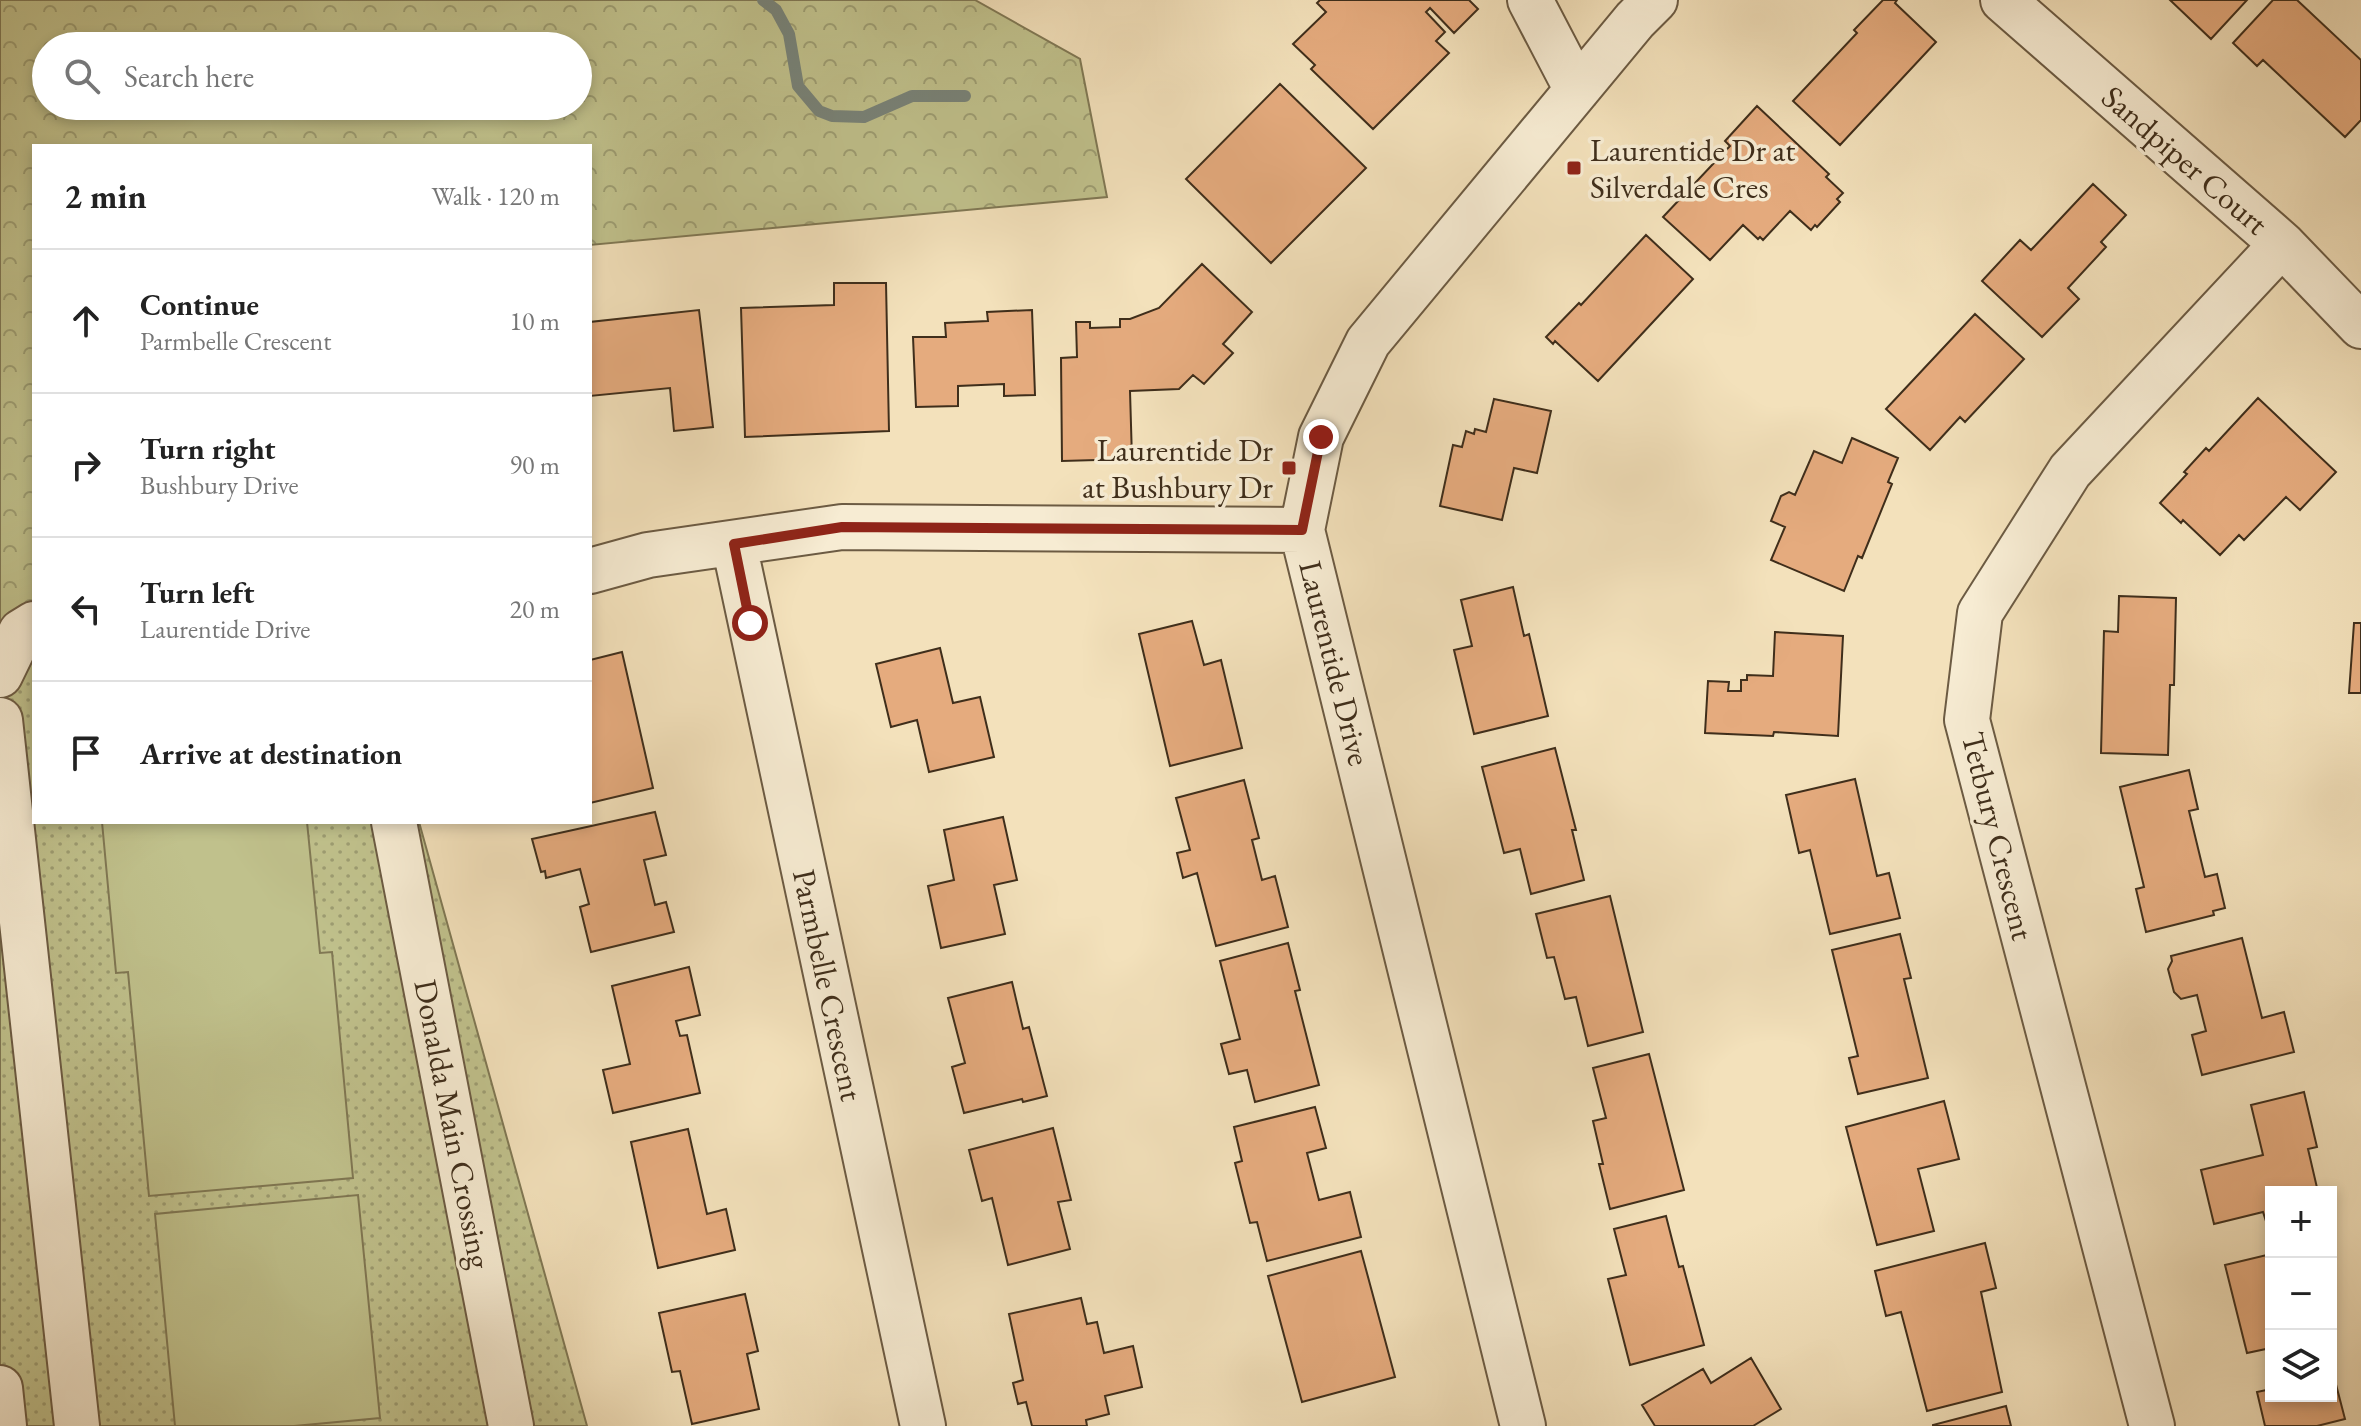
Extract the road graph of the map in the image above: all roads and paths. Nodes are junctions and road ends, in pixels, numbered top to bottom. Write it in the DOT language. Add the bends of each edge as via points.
graph roads {
  1 [pos="1530,0"];
  2 [pos="2003,0"];
  3 [pos="1638,7"];
  4 [pos="1577,90"];
  5 [pos="2282,244"];
  6 [pos="2361,326"];
  7 [pos="1302,530"];
  8 [pos="734,544"];
  9 [pos="592,570"];
  10 [pos="32,625"];
  11 [pos="0,675"];
  12 [pos="0,720"];
  13 [pos="394,824"];
  14 [pos="0,1388"];
  15 [pos="4,1426"];
  16 [pos="77,1426"];
  17 [pos="511,1426"];
  18 [pos="923,1426"];
  19 [pos="1523,1426"];
  20 [pos="2152,1426"];
  1 -- 4 [label="street"];
  2 -- 5 [label="street, Sandpiper Court"];
  3 -- 4 [label="street, Laurentide Drive"];
  4 -- 7 [label="street, Laurentide Drive" via="1368,342 1321,437"];
  5 -- 6 [label="street, Sandpiper Court"];
  5 -- 20 [label="street, Tetbury Crescent" via="2070,471 1980,613 1967,720"];
  7 -- 8 [label="street" via="842,527"];
  7 -- 19 [label="street, Laurentide Drive"];
  8 -- 9 [label="street" via="648,555"];
  8 -- 18 [label="street, Parmbelle Crescent"];
  10 -- 11 [label="street" via="21,632"];
  12 -- 16 [label="street"];
  13 -- 17 [label="street, Donalda Main Crossing"];
  14 -- 15 [label="street"];
}
